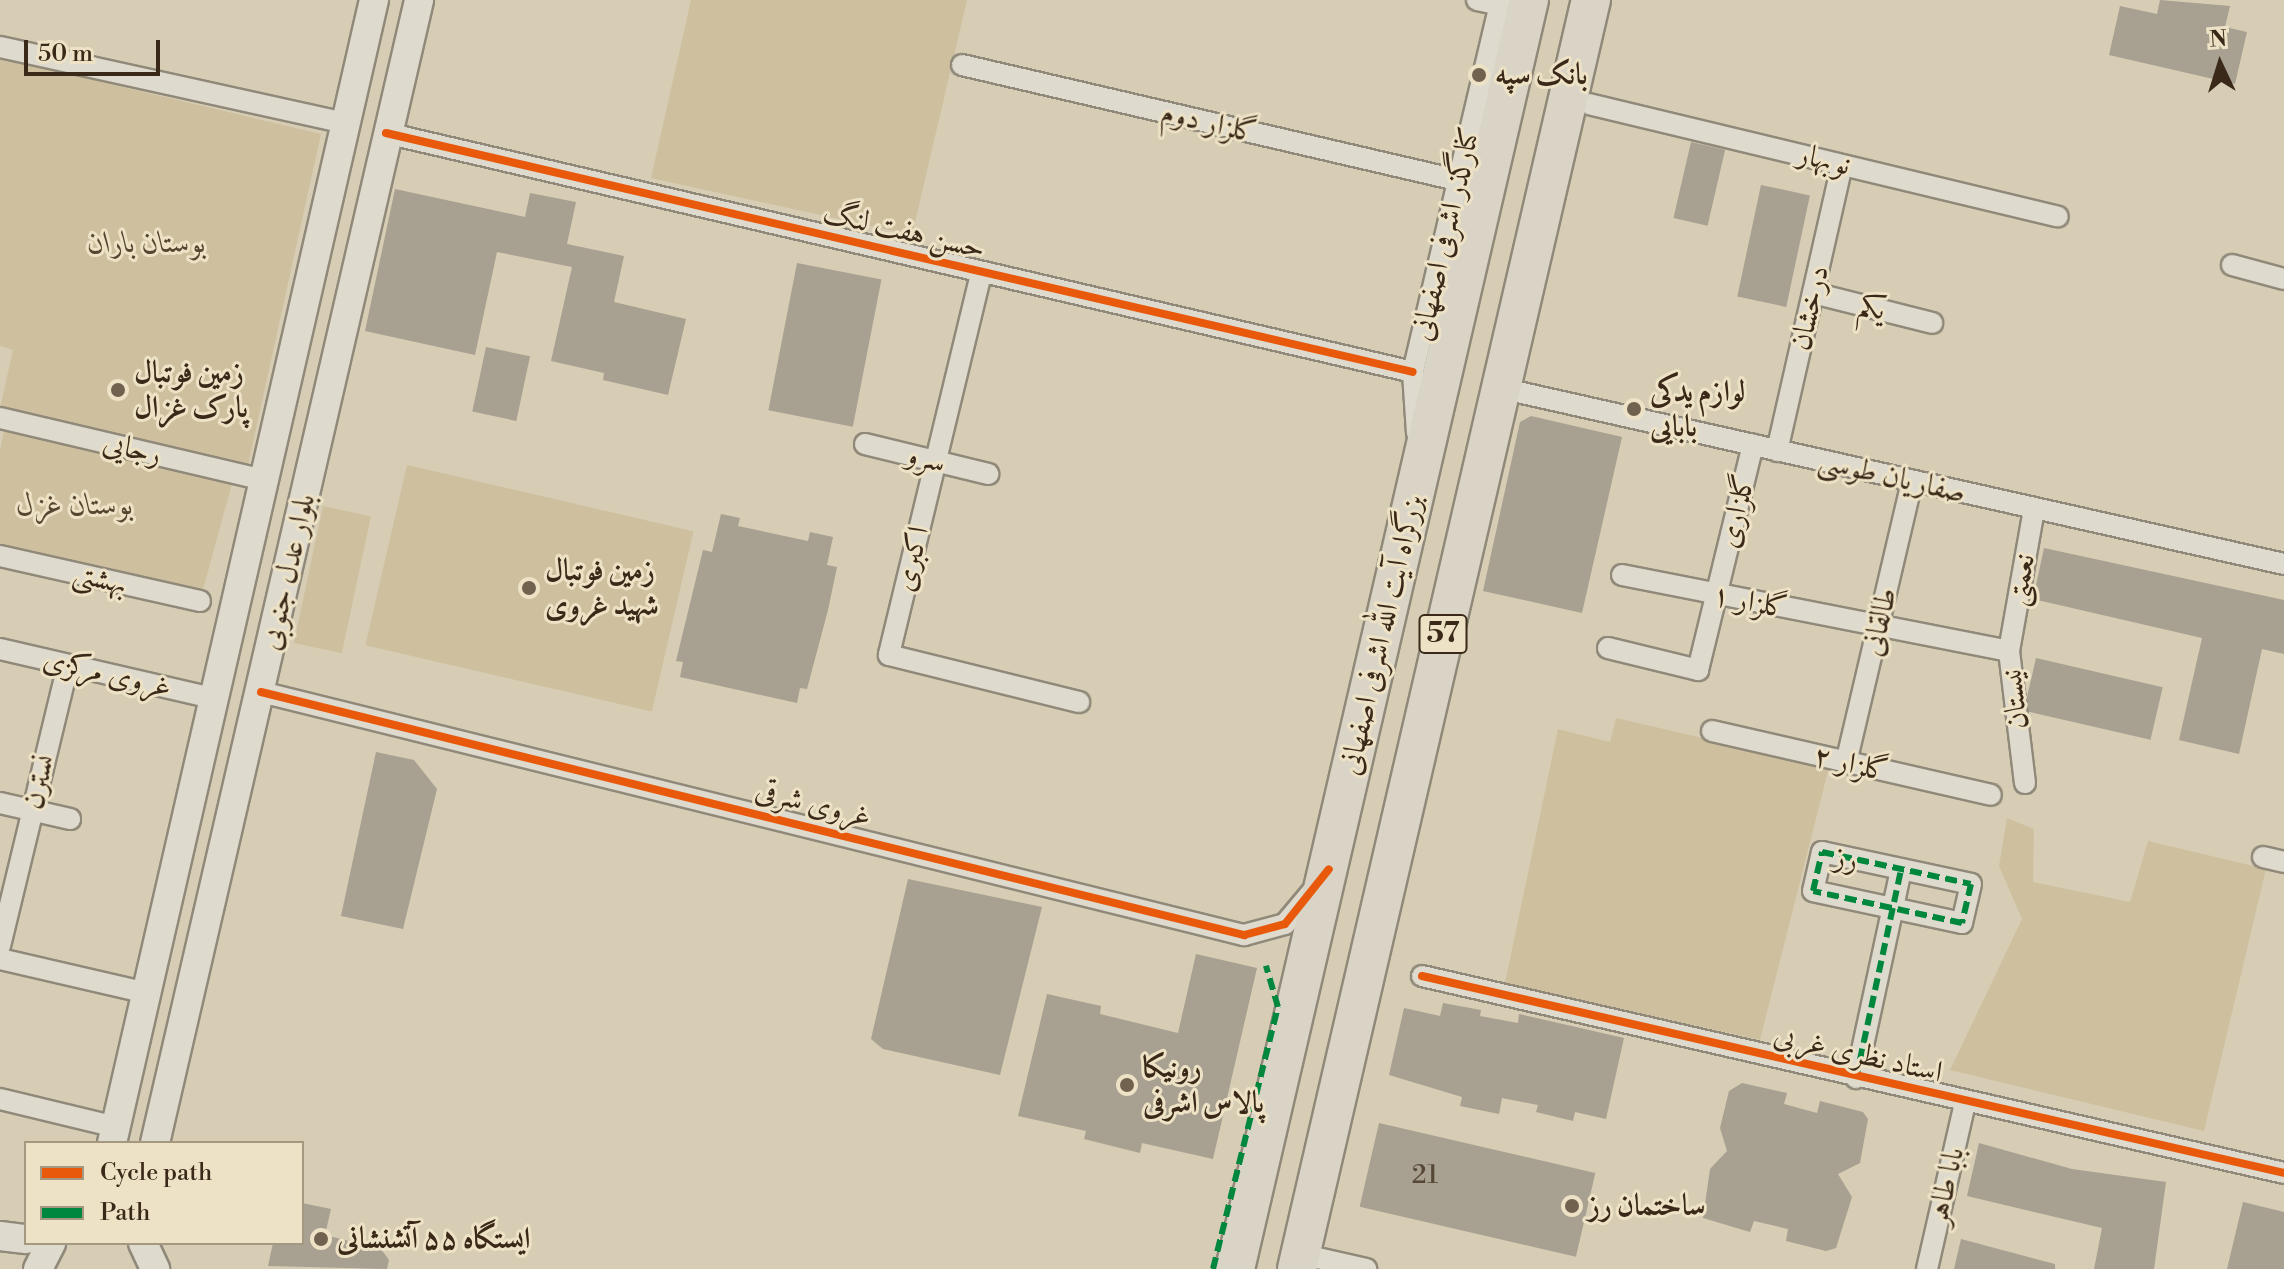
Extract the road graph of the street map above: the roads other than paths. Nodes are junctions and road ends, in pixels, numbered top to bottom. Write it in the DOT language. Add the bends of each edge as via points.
graph roads {
  1 [pos="374,0"];
  2 [pos="419,0"];
  3 [pos="1477,0"];
  4 [pos="1591,0"];
  5 [pos="1510,2"];
  6 [pos="0,47"];
  7 [pos="962,65"];
  8 [pos="1589,104"];
  9 [pos="346,123"];
  10 [pos="386,133"];
  11 [pos="1842,165"];
  12 [pos="1457,180"];
  13 [pos="2058,217"];
  14 [pos="2232,265"];
  15 [pos="981,274"];
  16 [pos="2284,279"];
  17 [pos="1813,293"];
  18 [pos="1932,323"];
  19 [pos="1413,372"];
  20 [pos="1500,388"];
  21 [pos="0,418"];
  22 [pos="865,444"];
  23 [pos="1753,445"];
  24 [pos="1777,451"];
  25 [pos="936,461"];
  26 [pos="1420,470"];
  27 [pos="988,474"];
  28 [pos="264,480"];
  29 [pos="1912,481"];
  30 [pos="2034,509"];
  31 [pos="0,556"];
  32 [pos="2284,564"];
  33 [pos="1622,575"];
  34 [pos="1716,596"];
  35 [pos="200,601"];
  36 [pos="1879,625"];
  37 [pos="1608,648"];
  38 [pos="0,649"];
  39 [pos="2009,651"];
  40 [pos="68,665"];
  41 [pos="261,692"];
  42 [pos="213,698"];
  43 [pos="1079,702"];
  44 [pos="1712,731"];
  45 [pos="1846,763"];
  46 [pos="2025,783"];
  47 [pos="1991,795"];
  48 [pos="0,803"];
  49 [pos="33,811"];
  50 [pos="70,819"];
  51 [pos="2263,857"];
  52 [pos="2284,862"];
  53 [pos="1329,869"];
  54 [pos="1901,870"];
  55 [pos="1893,908"];
  56 [pos="0,946"];
  57 [pos="0,959"];
  58 [pos="1422,976"];
  59 [pos="147,993"];
  60 [pos="1856,1078"];
  61 [pos="0,1099"];
  62 [pos="1965,1103"];
  63 [pos="114,1135"];
  64 [pos="155,1141"];
  65 [pos="2284,1173"];
  66 [pos="0,1236"];
  67 [pos="24,1239"];
  68 [pos="50,1245"];
  69 [pos="1299,1261"];
  70 [pos="38,1269"];
  71 [pos="1235,1269"];
  72 [pos="1366,1269"];
  73 [pos="1927,1269"];
  1 -- 9 [label="main road, بلوار عدل جنوبی"];
  2 -- 10 [label="main road, بلوار عدل جنوبی"];
  3 -- 5 [label="street"];
  4 -- 20 [label="highway, 57"];
  5 -- 12 [label="street, کنارگذر اشرفی اصفهانی"];
  5 -- 26 [label="highway, بزرگراه آیت الله اشرفی اصفهانی / 57"];
  6 -- 9 [label="street"];
  7 -- 12 [label="street, گلزار دوم"];
  8 -- 11 [label="street, نوبهار"];
  9 -- 28 [label="main road, بلوار عدل جنوبی"];
  10 -- 15 [label="street, حسن هفت لنگ"];
  10 -- 41 [label="main road, بلوار عدل جنوبی"];
  11 -- 13 [label="street, نوبهار"];
  11 -- 17 [label="street, درخشان"];
  12 -- 19 [label="street, کنارگذر اشرفی اصفهانی"];
  14 -- 16 [label="street"];
  15 -- 19 [label="street, حسن هفت لنگ"];
  15 -- 25 [label="street, اکبری"];
  17 -- 18 [label="street, یکم"];
  17 -- 24 [label="street, درخشان"];
  19 -- 26 [label="street, کنارگذر اشرفی اصفهانی"];
  20 -- 23 [label="street, صفاریان طوسی"];
  20 -- 69 [label="highway, 57"];
  21 -- 28 [label="street, رجایی"];
  22 -- 25 [label="street, سرو"];
  23 -- 24 [label="street, صفاریان طوسی"];
  23 -- 34 [label="street, گلزاری"];
  24 -- 29 [label="street, صفاریان طوسی"];
  25 -- 27 [label="street, سرو"];
  25 -- 43 [label="street, اکبری" via="889,655"];
  26 -- 53 [label="highway, بزرگراه آیت الله اشرفی اصفهانی / 57"];
  28 -- 42 [label="main road, بلوار عدل جنوبی"];
  29 -- 30 [label="street, صفاریان طوسی"];
  29 -- 36 [label="street, طالقانی"];
  30 -- 32 [label="street, صفاریان طوسی"];
  30 -- 39 [label="street, نعمتی"];
  31 -- 35 [label="street, بهشتی"];
  33 -- 34 [label="street, گلزار ۱"];
  34 -- 36 [label="street, گلزار ۱"];
  34 -- 37 [label="street, گلزاری" via="1698,670"];
  36 -- 39 [label="street, نیستان"];
  36 -- 45 [label="street, طالقانی"];
  38 -- 40 [label="street, غروی مرکزی"];
  39 -- 46 [label="street, نیستان"];
  40 -- 42 [label="street, غروی مرکزی"];
  40 -- 49 [label="street, نسترن"];
  41 -- 53 [label="street, غروی شرقی" via="1244,935 1285,924"];
  41 -- 64 [label="main road, بلوار عدل جنوبی"];
  42 -- 59 [label="main road, بلوار عدل جنوبی"];
  44 -- 45 [label="street, گلزار ۲"];
  45 -- 47 [label="street, گلزار ۲"];
  48 -- 49 [label="street"];
  49 -- 50 [label="street"];
  49 -- 56 [label="street, نسترن"];
  51 -- 52 [label="street"];
  53 -- 71 [label="highway, بزرگراه آیت الله اشرفی اصفهانی / 57"];
  54 -- 55 [label="street"];
  54 -- 55 [label="street, رز" via="1971,884 1962,923"];
  54 -- 55 [label="street, رز" via="1822,852 1813,891"];
  55 -- 60 [label="street"];
  57 -- 59 [label="street"];
  58 -- 60 [label="street, استاد نظری غربی"];
  59 -- 63 [label="main road, بلوار عدل جنوبی"];
  60 -- 62 [label="street, استاد نظری غربی"];
  61 -- 63 [label="street"];
  62 -- 65 [label="street, استاد نظری غربی"];
  62 -- 73 [label="street, بابا طاهر"];
  66 -- 67 [label="main road"];
  68 -- 70 [label="main road"];
  69 -- 72 [label="street"];
}
